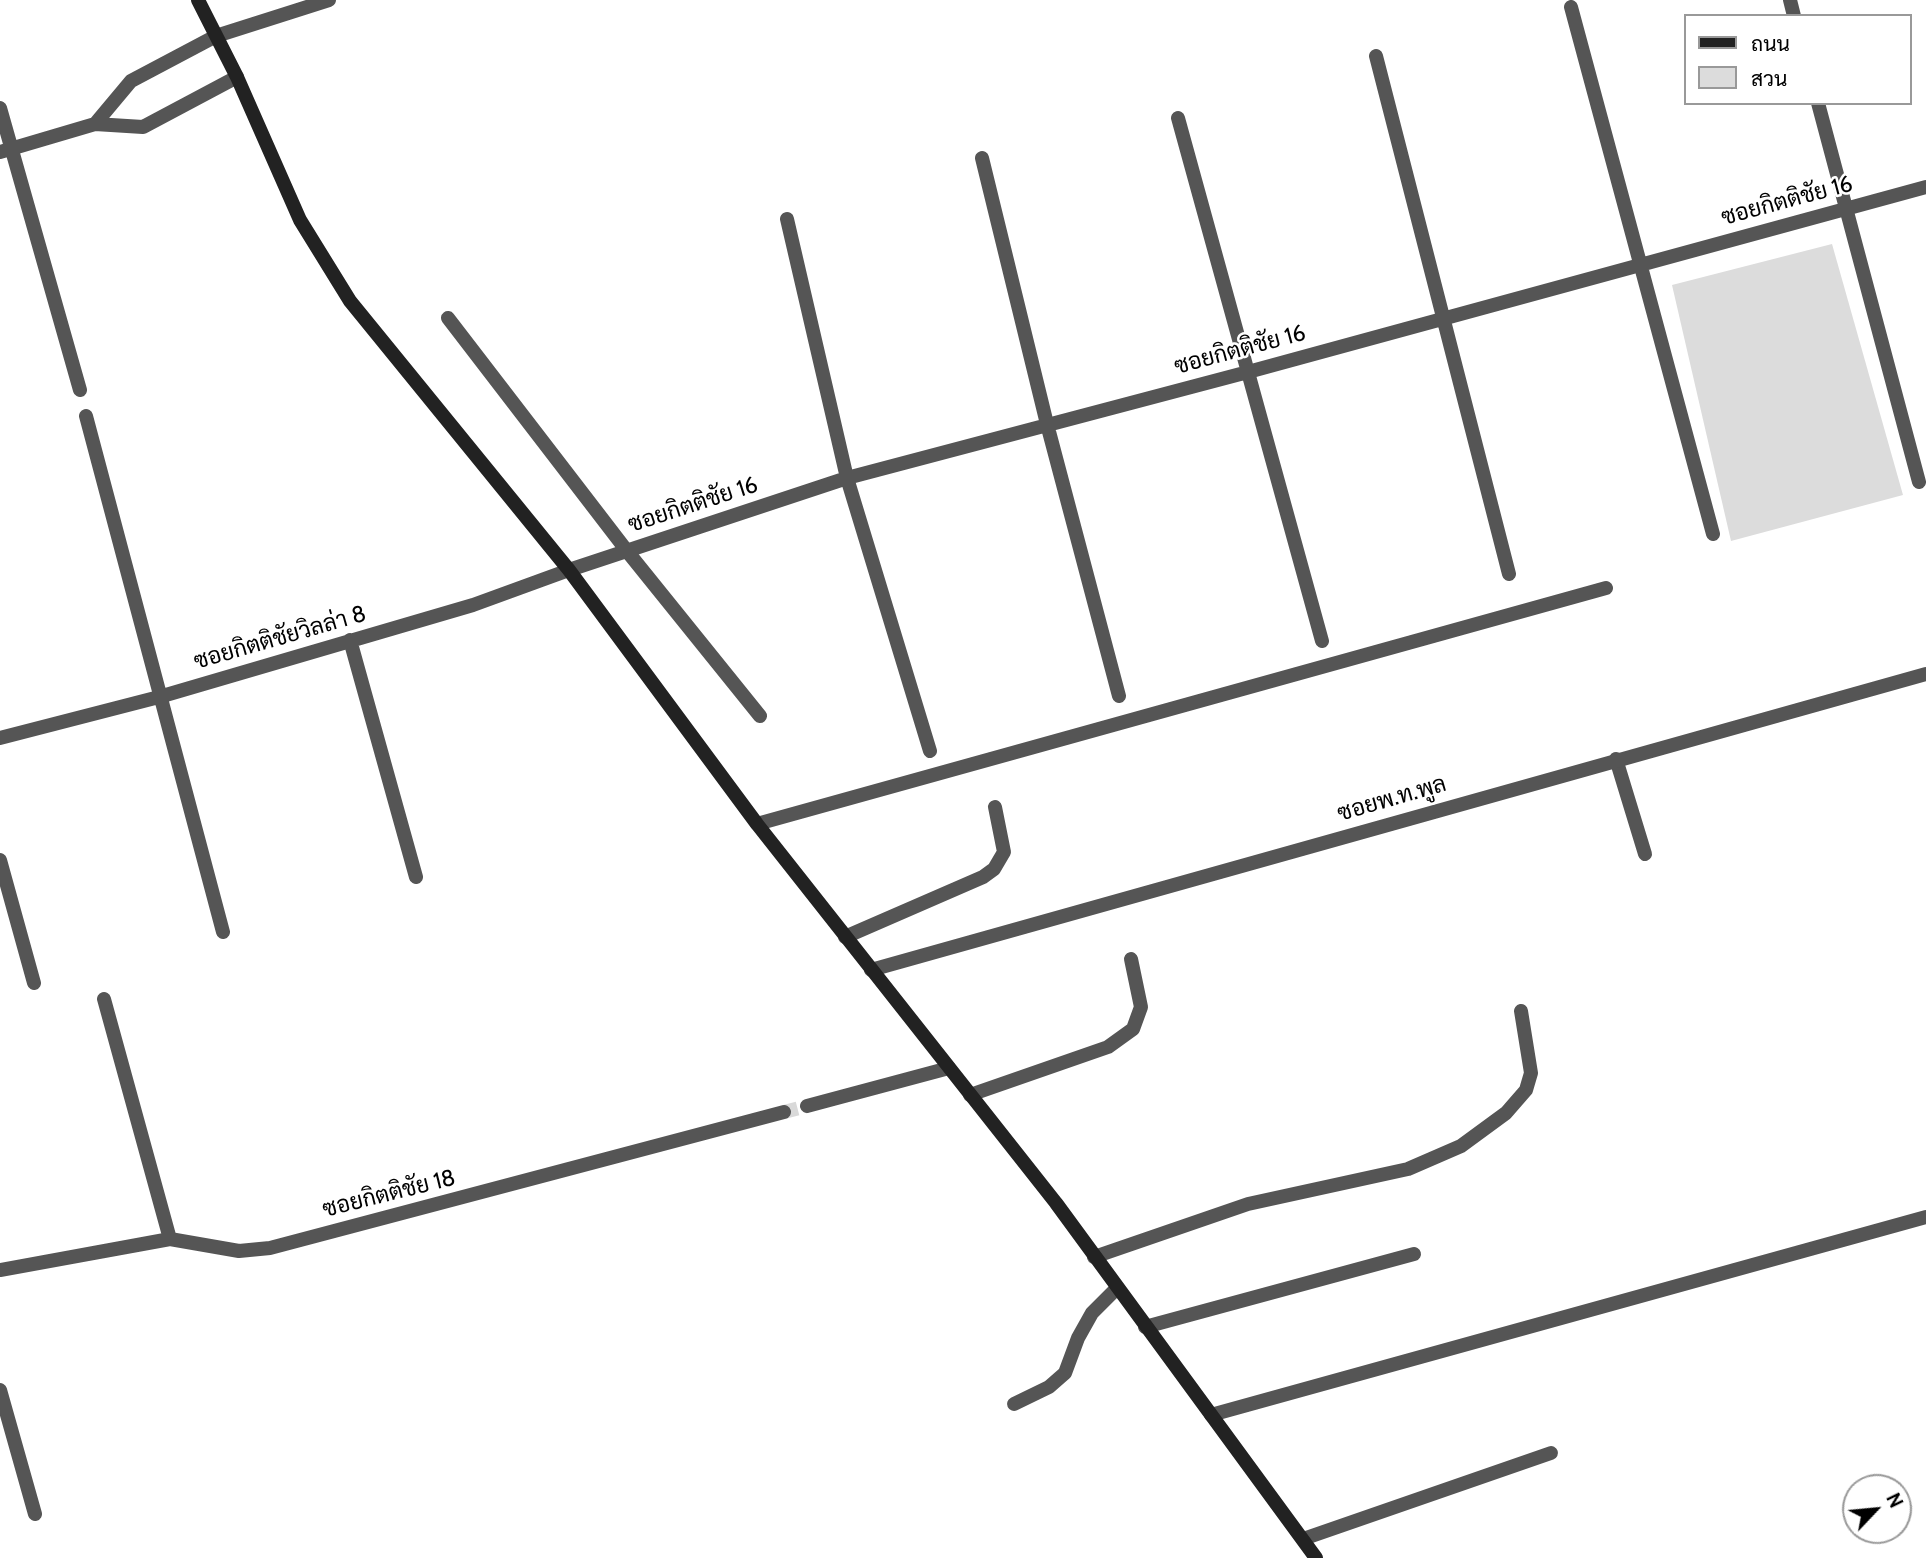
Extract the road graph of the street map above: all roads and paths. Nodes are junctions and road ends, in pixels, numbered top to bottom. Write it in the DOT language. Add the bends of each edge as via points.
graph roads {
  1 [pos="198,0"];
  2 [pos="329,0"];
  3 [pos="1571,7"];
  4 [pos="216,36"];
  5 [pos="1376,56"];
  6 [pos="237,77"];
  7 [pos="1819,105"];
  8 [pos="0,108"];
  9 [pos="1178,118"];
  10 [pos="94,124"];
  11 [pos="5,151"];
  12 [pos="982,158"];
  13 [pos="1926,187"];
  14 [pos="1846,208"];
  15 [pos="788,219"];
  16 [pos="1641,265"];
  17 [pos="448,318"];
  18 [pos="1443,319"];
  19 [pos="1248,372"];
  20 [pos="79,390"];
  21 [pos="86,416"];
  22 [pos="1047,424"];
  23 [pos="847,478"];
  24 [pos="1919,482"];
  25 [pos="1713,534"];
  26 [pos="627,551"];
  27 [pos="569,570"];
  28 [pos="1508,574"];
  29 [pos="1606,588"];
  30 [pos="350,640"];
  31 [pos="1322,641"];
  32 [pos="1926,674"];
  33 [pos="1119,696"];
  34 [pos="159,697"];
  35 [pos="761,716"];
  36 [pos="0,738"];
  37 [pos="930,751"];
  38 [pos="1616,759"];
  39 [pos="995,807"];
  40 [pos="757,824"];
  41 [pos="1644,854"];
  42 [pos="0,860"];
  43 [pos="416,877"];
  44 [pos="223,932"];
  45 [pos="845,937"];
  46 [pos="1131,959"];
  47 [pos="871,970"];
  48 [pos="34,984"];
  49 [pos="104,999"];
  50 [pos="1521,1011"];
  51 [pos="949,1068"];
  52 [pos="970,1095"];
  53 [pos="807,1107"];
  54 [pos="784,1112"];
  55 [pos="1926,1217"];
  56 [pos="170,1239"];
  57 [pos="1414,1254"];
  58 [pos="1094,1257"];
  59 [pos="0,1270"];
  60 [pos="1116,1289"];
  61 [pos="1145,1327"];
  62 [pos="0,1390"];
  63 [pos="1014,1404"];
  64 [pos="1211,1415"];
  65 [pos="1551,1453"];
  66 [pos="35,1514"];
  67 [pos="1303,1539"];
  68 [pos="1315,1558"];
  1 -- 4 [label="street"];
  2 -- 4 [label="street"];
  3 -- 16 [label="street"];
  4 -- 6 [label="street"];
  4 -- 10 [label="street" via="131,81"];
  5 -- 18 [label="street"];
  6 -- 10 [label="street" via="143,127"];
  6 -- 27 [label="street" via="300,220 350,301"];
  7 -- 14 [label="street"];
  8 -- 11 [label="street"];
  9 -- 19 [label="street"];
  10 -- 11 [label="street"];
  11 -- 20 [label="street"];
  12 -- 22 [label="street"];
  13 -- 14 [label="street, ซอยกิตติชัย 16"];
  14 -- 16 [label="street, ซอยกิตติชัย 16"];
  14 -- 24 [label="street"];
  15 -- 23 [label="street"];
  16 -- 18 [label="street, ซอยกิตติชัย 16"];
  16 -- 25 [label="street"];
  17 -- 26 [label="street"];
  18 -- 19 [label="street, ซอยกิตติชัย 16"];
  18 -- 28 [label="street"];
  19 -- 22 [label="street, ซอยกิตติชัย 16"];
  19 -- 31 [label="street"];
  21 -- 34 [label="street"];
  22 -- 23 [label="street, ซอยกิตติชัย 16"];
  22 -- 33 [label="street"];
  23 -- 26 [label="street, ซอยกิตติชัย 16"];
  23 -- 37 [label="street"];
  26 -- 27 [label="street, ซอยกิตติชัย 16"];
  26 -- 35 [label="street"];
  27 -- 30 [label="street, ซอยกิตติชัยวิลล่า 8" via="473,605"];
  27 -- 40 [label="street"];
  29 -- 40 [label="street"];
  30 -- 34 [label="street, ซอยกิตติชัยวิลล่า 8"];
  30 -- 43 [label="street"];
  32 -- 38 [label="street, ซอยพ.ท.พูล"];
  34 -- 36 [label="street, ซอยกิตติชัยวิลล่า 8"];
  34 -- 44 [label="street"];
  38 -- 41 [label="street"];
  38 -- 47 [label="street, ซอยพ.ท.พูล"];
  39 -- 45 [label="street" via="1004,852 995,869"];
  40 -- 45 [label="street"];
  42 -- 48 [label="street"];
  45 -- 47 [label="street"];
  46 -- 52 [label="street" via="1141,1007 1133,1029 1108,1047"];
  47 -- 51 [label="street"];
  49 -- 56 [label="street"];
  50 -- 58 [label="street" via="1531,1073 1526,1090 1506,1114 1461,1146 1408,1169 1248,1204"];
  51 -- 52 [label="street"];
  51 -- 53 [label="street"];
  52 -- 58 [label="street"];
  54 -- 56 [label="street, ซอยกิตติชัย 18" via="270,1248 239,1251"];
  55 -- 64 [label="street"];
  56 -- 59 [label="street, ซอยกิตติชัย 18"];
  57 -- 61 [label="street"];
  58 -- 60 [label="street"];
  60 -- 61 [label="street"];
  60 -- 63 [label="street" via="1092,1313 1065,1373 1049,1387"];
  61 -- 64 [label="street"];
  62 -- 66 [label="street"];
  64 -- 67 [label="street"];
  65 -- 67 [label="street"];
  67 -- 68 [label="street"];
}
